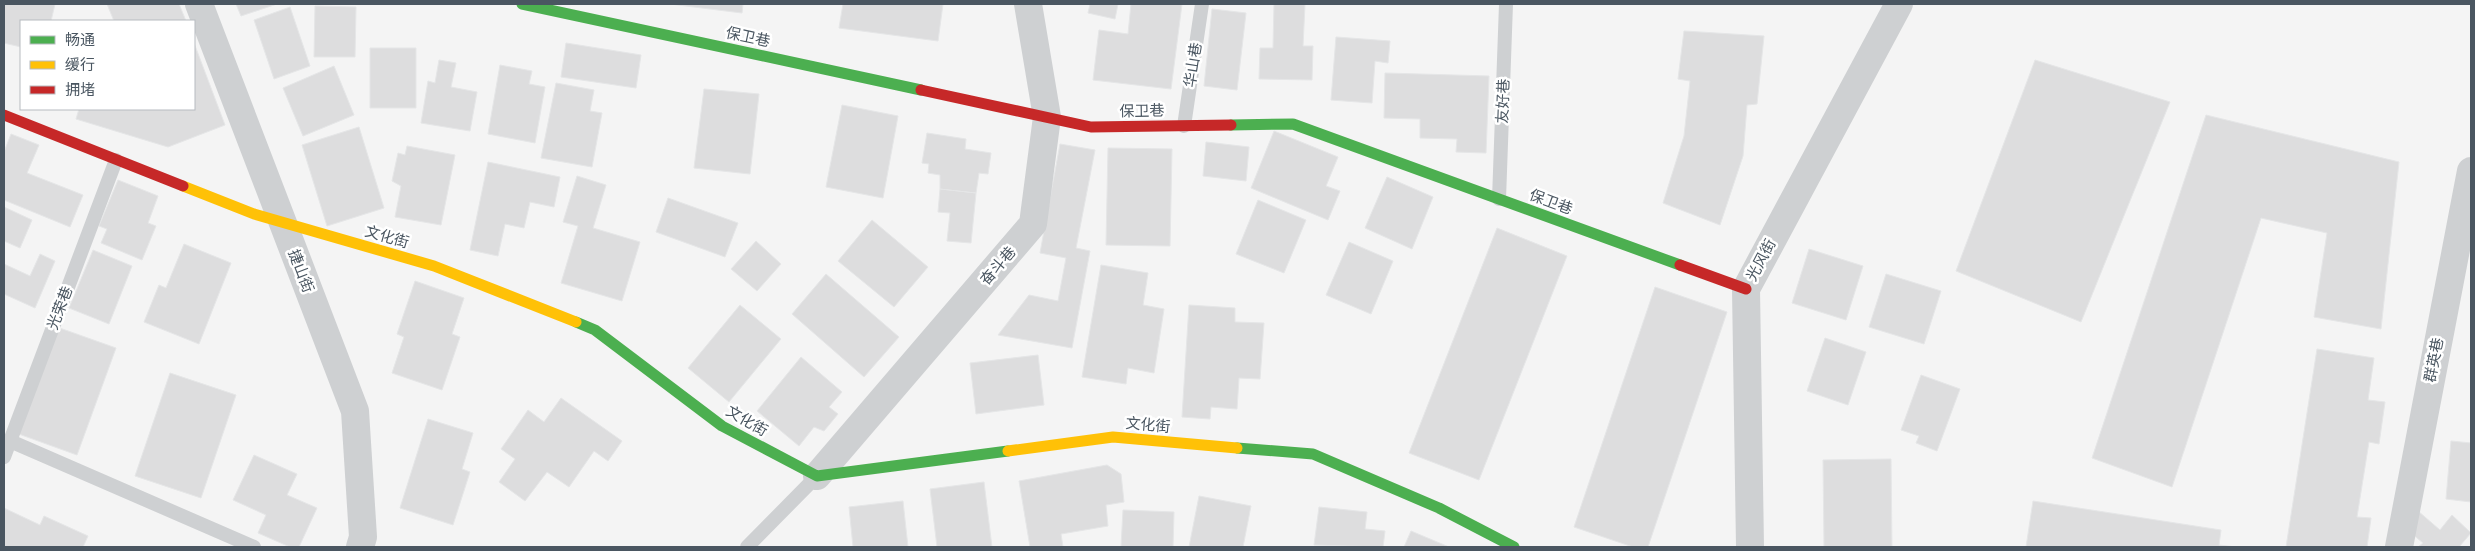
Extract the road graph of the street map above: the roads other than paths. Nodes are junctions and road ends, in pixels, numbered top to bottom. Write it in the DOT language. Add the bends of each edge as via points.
graph roads {
  1 [pos="199,4"];
  2 [pos="522,4"];
  3 [pos="1028,4"];
  4 [pos="1202,4"];
  5 [pos="1506,4"];
  6 [pos="1898,4"];
  7 [pos="4,115"];
  8 [pos="1047,117"];
  9 [pos="1184,126"];
  10 [pos="116,160"];
  11 [pos="2470,171"];
  12 [pos="1499,199"];
  13 [pos="283,222"];
  14 [pos="1746,290"];
  15 [pos="10,441"];
  16 [pos="4,457"];
  17 [pos="817,476"];
  18 [pos="254,547"];
  19 [pos="360,547"];
  20 [pos="747,547"];
  21 [pos="1514,547"];
  22 [pos="1750,547"];
  23 [pos="2399,547"];
  1 -- 13 [label="street, 捷山街"];
  2 -- 8 [label="street, 保卫巷"];
  3 -- 8 [label="street, 奋斗巷"];
  4 -- 9 [label="lane, 华山巷"];
  5 -- 12 [label="lane, 友好巷"];
  6 -- 14 [label="street, 光风街"];
  7 -- 10 [label="street, 文化街"];
  8 -- 9 [label="street, 保卫巷" via="1091,127"];
  8 -- 17 [label="street, 奋斗巷" via="1033,224"];
  9 -- 12 [label="street, 保卫巷" via="1294,124"];
  10 -- 13 [label="street, 文化街" via="254,214"];
  10 -- 15 [label="lane, 光荣巷"];
  11 -- 23 [label="street, 群英巷"];
  12 -- 14 [label="street, 保卫巷"];
  13 -- 17 [label="street, 文化街" via="434,266 595,330 722,426"];
  13 -- 19 [label="street, 捷山街" via="355,411 364,537"];
  14 -- 22 [label="street, 光风街"];
  15 -- 16 [label="lane, 光荣巷"];
  15 -- 18 [label="lane"];
  17 -- 20 [label="lane"];
  17 -- 21 [label="street, 文化街" via="1113,437 1312,454 1439,508"];
}
